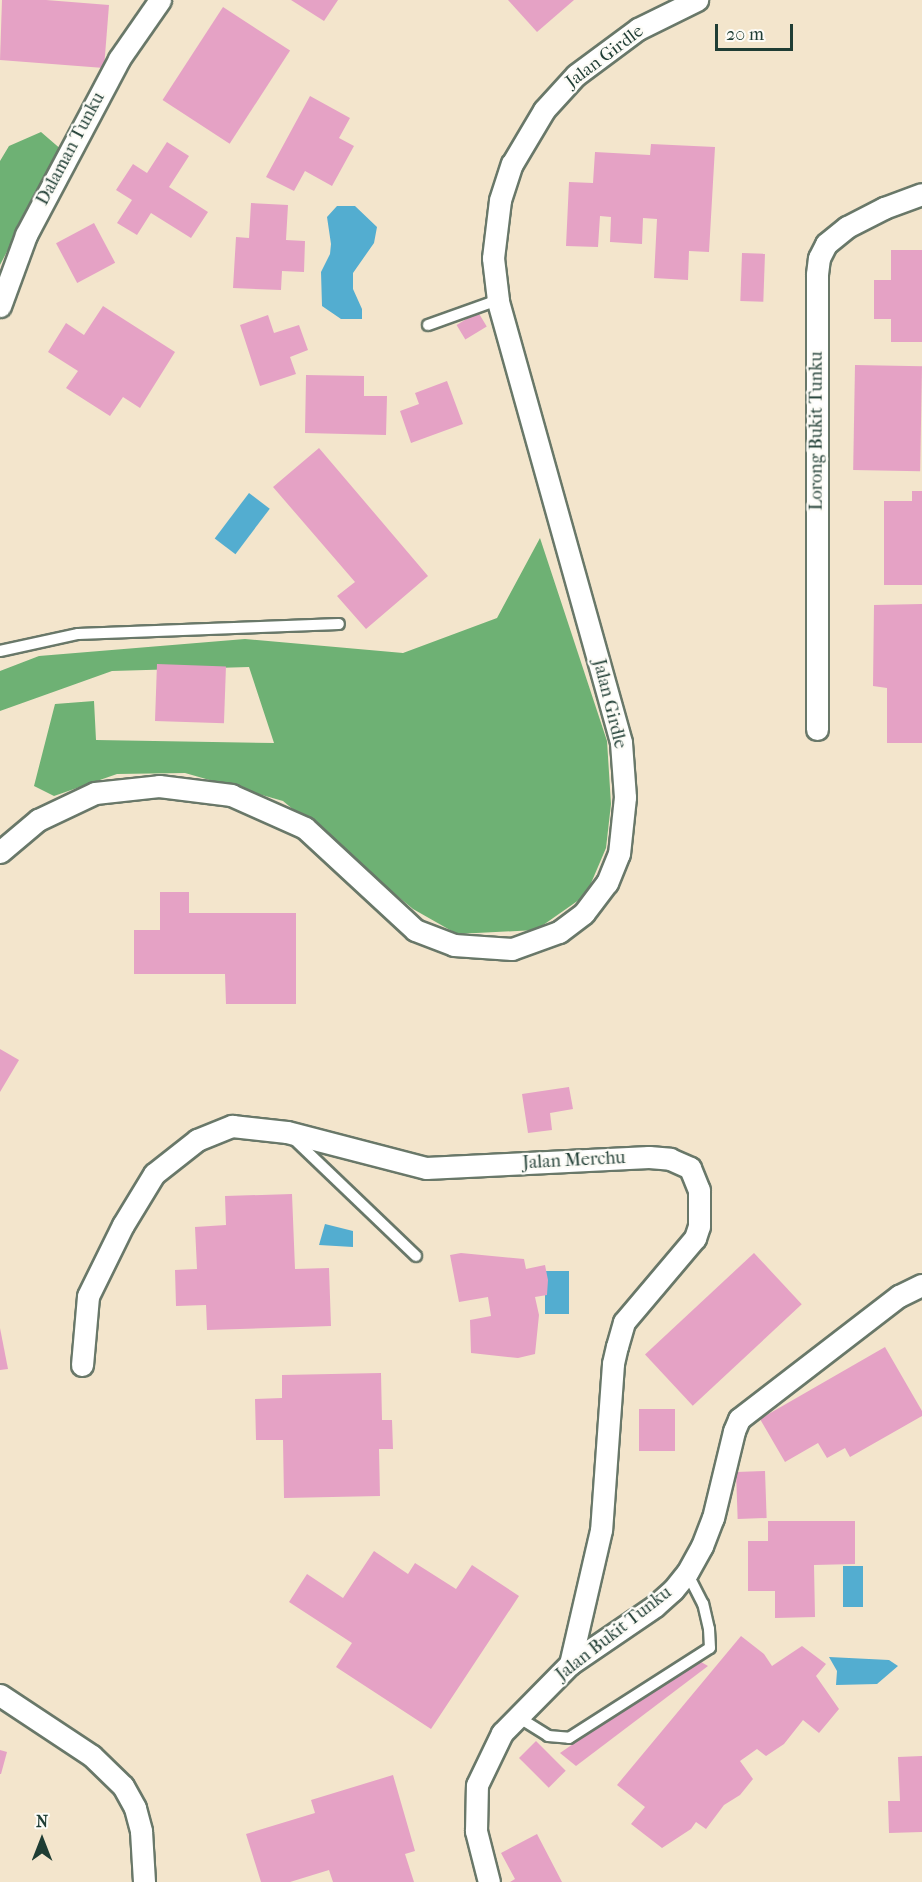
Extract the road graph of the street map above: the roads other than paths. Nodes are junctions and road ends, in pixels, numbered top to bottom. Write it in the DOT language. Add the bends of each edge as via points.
graph roads {
  1 [pos="160,0"];
  2 [pos="697,0"];
  3 [pos="922,194"];
  4 [pos="498,300"];
  5 [pos="0,306"];
  6 [pos="429,325"];
  7 [pos="339,624"];
  8 [pos="0,651"];
  9 [pos="817,729"];
  10 [pos="0,852"];
  11 [pos="287,1132"];
  12 [pos="416,1256"];
  13 [pos="922,1285"];
  14 [pos="82,1365"];
  15 [pos="687,1573"];
  16 [pos="570,1664"];
  17 [pos="0,1695"];
  18 [pos="518,1717"];
  19 [pos="144,1882"];
  20 [pos="489,1882"];
  1 -- 5 [label="street, Dalaman Tunku" via="119,59 31,224"];
  2 -- 4 [label="street, Jalan Girdle" via="638,29 576,75 544,110 512,164 500,200 493,258"];
  3 -- 9 [label="street, Lorong Bukit Tunku" via="846,227 826,244 819,258"];
  4 -- 6 [label="lane"];
  4 -- 10 [label="street, Jalan Girdle" via="621,742 625,796 619,854 607,883 584,913 559,932 512,949 454,945 415,930 304,828 231,795 159,786 95,793 38,819"];
  7 -- 8 [label="lane" via="78,634"];
  11 -- 12 [label="lane"];
  11 -- 14 [label="street, Jalan Merchu" via="232,1126 197,1140 154,1174 88,1296"];
  11 -- 16 [label="street, Jalan Merchu" via="426,1168 649,1157 670,1159 690,1168 699,1190 695,1238 624,1322 616,1346 601,1530"];
  13 -- 15 [label="street, Jalan Bukit Tunku" via="899,1296 739,1419 712,1518"];
  15 -- 16 [label="street, Jalan Bukit Tunku" via="655,1606"];
  15 -- 18 [label="lane" via="703,1604 710,1648 569,1738 548,1736"];
  16 -- 18 [label="street, Jalan Bukit Tunku"];
  17 -- 19 [label="street" via="92,1756 123,1786 141,1831"];
  18 -- 20 [label="street, Jalan Bukit Tunku" via="502,1733 477,1785 476,1831"];
}
